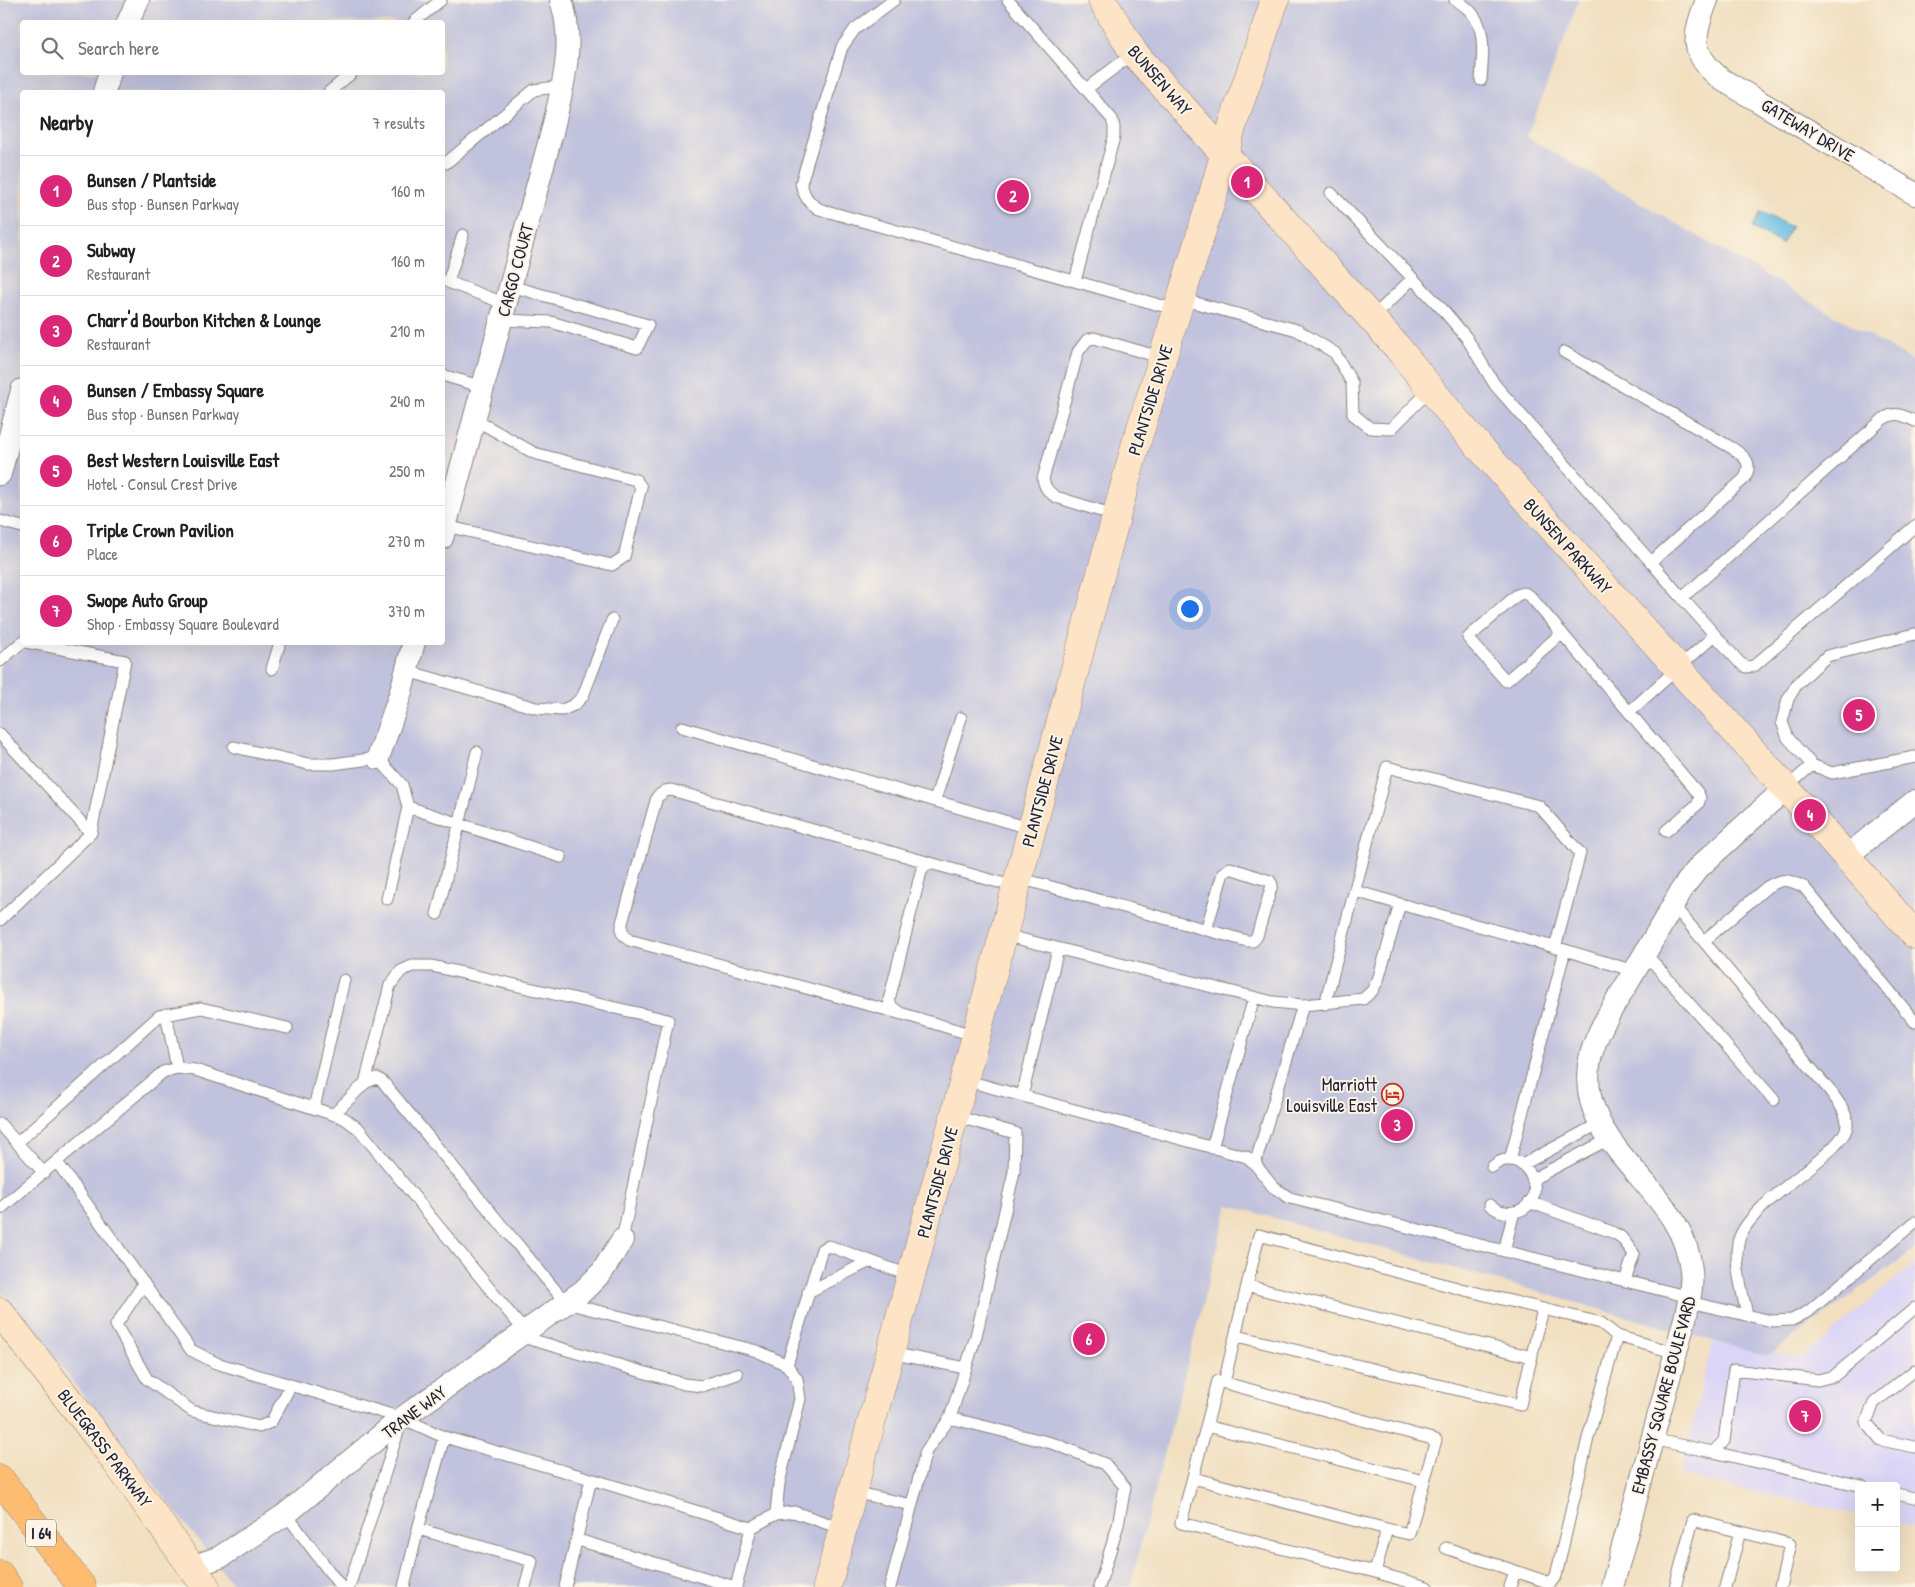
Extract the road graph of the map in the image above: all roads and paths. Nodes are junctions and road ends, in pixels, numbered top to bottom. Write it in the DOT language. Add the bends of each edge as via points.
graph roads {
  1 [pos="138,0"];
  2 [pos="441,0"];
  3 [pos="561,0"];
  4 [pos="894,0"];
  5 [pos="1008,0"];
  6 [pos="1102,0"];
  7 [pos="1275,0"];
  8 [pos="1455,0"];
  9 [pos="1707,0"];
  10 [pos="129,20"];
  11 [pos="416,20"];
  12 [pos="1134,53"];
  13 [pos="109,75"];
  14 [pos="350,75"];
  15 [pos="1481,80"];
  16 [pos="563,86"];
  17 [pos="1086,89"];
  18 [pos="105,90"];
  19 [pos="332,90"];
  20 [pos="1225,154"];
  21 [pos="446,163"];
  22 [pos="1330,192"];
  23 [pos="1915,194"];
  24 [pos="463,235"];
  25 [pos="1412,278"];
  26 [pos="445,281"];
  27 [pos="1074,281"];
  28 [pos="506,303"];
  29 [pos="1179,304"];
  30 [pos="1371,319"];
  31 [pos="1564,352"];
  32 [pos="1163,358"];
  33 [pos="445,376"];
  34 [pos="483,387"];
  35 [pos="1431,390"];
  36 [pos="20,398"];
  37 [pos="474,419"];
  38 [pos="1915,421"];
  39 [pos="0,474"];
  40 [pos="1117,516"];
  41 [pos="0,521"];
  42 [pos="20,526"];
  43 [pos="1915,526"];
  44 [pos="445,528"];
  45 [pos="445,532"];
  46 [pos="1651,562"];
  47 [pos="1682,598"];
  48 [pos="612,620"];
  49 [pos="1562,633"];
  50 [pos="1915,634"];
  51 [pos="1715,635"];
  52 [pos="20,645"];
  53 [pos="40,645"];
  54 [pos="279,645"];
  55 [pos="413,645"];
  56 [pos="0,661"];
  57 [pos="1678,668"];
  58 [pos="272,669"];
  59 [pos="406,671"];
  60 [pos="1629,712"];
  61 [pos="961,718"];
  62 [pos="682,727"];
  63 [pos="0,734"];
  64 [pos="234,747"];
  65 [pos="477,752"];
  66 [pos="1915,757"];
  67 [pos="378,758"];
  68 [pos="1812,765"];
  69 [pos="1786,788"];
  70 [pos="936,800"];
  71 [pos="1915,801"];
  72 [pos="408,807"];
  73 [pos="458,823"];
  74 [pos="1032,829"];
  75 [pos="1666,831"];
  76 [pos="91,833"];
  77 [pos="1847,856"];
  78 [pos="561,857"];
  79 [pos="930,863"];
  80 [pos="1018,883"];
  81 [pos="1355,891"];
  82 [pos="387,899"];
  83 [pos="1400,904"];
  84 [pos="1673,905"];
  85 [pos="437,914"];
  86 [pos="0,920"];
  87 [pos="1206,930"];
  88 [pos="1004,935"];
  89 [pos="1915,935"];
  90 [pos="1704,941"];
  91 [pos="1058,949"];
  92 [pos="1560,949"];
  93 [pos="1640,962"];
  94 [pos="344,980"];
  95 [pos="1254,997"];
  96 [pos="1326,1004"];
  97 [pos="1303,1005"];
  98 [pos="166,1014"];
  99 [pos="902,1014"];
  100 [pos="1915,1022"];
  101 [pos="287,1028"];
  102 [pos="976,1036"];
  103 [pos="177,1068"];
  104 [pos="964,1080"];
  105 [pos="365,1083"];
  106 [pos="1022,1096"];
  107 [pos="1774,1100"];
  108 [pos="314,1108"];
  109 [pos="334,1114"];
  110 [pos="954,1116"];
  111 [pos="0,1124"];
  112 [pos="1604,1131"];
  113 [pos="17,1143"];
  114 [pos="1212,1148"];
  115 [pos="1510,1160"];
  116 [pos="57,1162"];
  117 [pos="1255,1164"];
  118 [pos="1522,1165"];
  119 [pos="1492,1167"];
  120 [pos="44,1172"];
  121 [pos="1533,1179"];
  122 [pos="1529,1202"];
  123 [pos="1490,1205"];
  124 [pos="0,1209"];
  125 [pos="1514,1212"];
  126 [pos="1915,1222"];
  127 [pos="622,1240"];
  128 [pos="1504,1251"];
  129 [pos="870,1261"];
  130 [pos="911,1276"];
  131 [pos="1626,1281"];
  132 [pos="144,1283"];
  133 [pos="1248,1286"];
  134 [pos="808,1292"];
  135 [pos="1689,1299"];
  136 [pos="566,1303"];
  137 [pos="1915,1308"];
  138 [pos="1544,1309"];
  139 [pos="0,1312"];
  140 [pos="1747,1315"];
  141 [pos="522,1334"];
  142 [pos="1237,1336"];
  143 [pos="1617,1336"];
  144 [pos="890,1353"];
  145 [pos="1676,1353"];
  146 [pos="1532,1357"];
  147 [pos="787,1365"];
  148 [pos="966,1368"];
  149 [pos="1915,1370"];
  150 [pos="737,1374"];
  151 [pos="1224,1383"];
  152 [pos="291,1385"];
  153 [pos="402,1418"];
  154 [pos="950,1418"];
  155 [pos="1206,1426"];
  156 [pos="444,1436"];
  157 [pos="1651,1439"];
  158 [pos="1915,1447"];
  159 [pos="1713,1452"];
  160 [pos="0,1478"];
  161 [pos="1193,1478"];
  162 [pos="591,1479"];
  163 [pos="1424,1481"];
  164 [pos="1855,1484"];
  165 [pos="853,1492"];
  166 [pos="1900,1495"];
  167 [pos="1915,1498"];
  168 [pos="912,1504"];
  169 [pos="286,1514"];
  170 [pos="776,1514"];
  171 [pos="751,1528"];
  172 [pos="418,1529"];
  173 [pos="843,1529"];
  174 [pos="1387,1529"];
  175 [pos="1740,1532"];
  176 [pos="578,1540"];
  177 [pos="1446,1548"];
  178 [pos="1515,1571"];
  179 [pos="1376,1572"];
  180 [pos="0,1576"];
  181 [pos="199,1577"];
  182 [pos="8,1587"];
  183 [pos="82,1587"];
  184 [pos="341,1587"];
  185 [pos="349,1587"];
  186 [pos="404,1587"];
  187 [pos="525,1587"];
  188 [pos="565,1587"];
  189 [pos="736,1587"];
  190 [pos="827,1587"];
  191 [pos="890,1587"];
  192 [pos="1099,1587"];
  193 [pos="1427,1587"];
  194 [pos="1510,1587"];
  195 [pos="1612,1587"];
  196 [pos="1675,1587"];
  197 [pos="1726,1587"];
  198 [pos="1780,1587"];
  1 -- 10 [label="street"];
  2 -- 11 [label="lane"];
  3 -- 16 [label="street, CARGO COURT" via="568,28"];
  4 -- 27 [label="lane" via="855,29 842,47 801,184 803,195 819,209"];
  5 -- 17 [label="lane"];
  6 -- 12 [label="street, BUNSEN WAY"];
  7 -- 20 [label="street, PLANTSIDE DRIVE"];
  8 -- 15 [label="lane" via="1477,19 1483,39"];
  9 -- 23 [label="street, GATEWAY DRIVE" via="1697,28 1698,50 1704,63 1721,79"];
  12 -- 17 [label="lane"];
  12 -- 20 [label="street, BUNSEN WAY"];
  13 -- 18 [label="street"];
  14 -- 19 [label="lane"];
  16 -- 21 [label="lane" via="534,90"];
  16 -- 28 [label="street, CARGO COURT"];
  17 -- 27 [label="lane" via="1112,119 1114,138"];
  20 -- 29 [label="street, PLANTSIDE DRIVE"];
  20 -- 30 [label="street, BUNSEN PARKWAY"];
  22 -- 25 [label="lane"];
  24 -- 26 [label="lane"];
  25 -- 30 [label="lane"];
  25 -- 46 [label="lane" via="1466,337 1495,384"];
  26 -- 28 [label="lane"];
  27 -- 29 [label="lane"];
  28 -- 28 [label="lane" via="551,322 637,348 648,325"];
  28 -- 34 [label="street, CARGO COURT"];
  29 -- 32 [label="street, PLANTSIDE DRIVE"];
  29 -- 35 [label="lane" via="1297,330 1335,353 1352,383 1352,414 1370,428 1391,429"];
  30 -- 35 [label="street, BUNSEN PARKWAY"];
  31 -- 46 [label="lane" via="1732,448 1748,463 1745,478"];
  32 -- 40 [label="street, PLANTSIDE DRIVE"];
  32 -- 40 [label="lane" via="1094,338 1087,340 1078,352 1043,479 1056,497"];
  33 -- 34 [label="lane"];
  34 -- 37 [label="street, CARGO COURT"];
  35 -- 57 [label="street, BUNSEN PARKWAY"];
  36 -- 39 [label="street"];
  37 -- 44 [label="street, CARGO COURT"];
  37 -- 45 [label="lane" via="534,453 636,480 641,487 624,557 612,566"];
  38 -- 47 [label="lane" via="1892,413 1883,418"];
  40 -- 74 [label="street, PLANTSIDE DRIVE"];
  41 -- 42 [label="lane"];
  43 -- 51 [label="lane" via="1754,666 1746,667"];
  46 -- 47 [label="lane"];
  47 -- 51 [label="lane"];
  48 -- 59 [label="lane" via="584,696 562,710 536,708"];
  49 -- 49 [label="lane" via="1524,593 1468,638 1506,681"];
  49 -- 60 [label="lane"];
  50 -- 68 [label="lane" via="1827,656 1797,684 1788,699 1782,722 1788,738"];
  51 -- 57 [label="lane"];
  52 -- 56 [label="lane"];
  53 -- 76 [label="lane" via="125,661"];
  54 -- 58 [label="lane"];
  55 -- 59 [label="street"];
  57 -- 60 [label="lane"];
  57 -- 69 [label="street, BUNSEN PARKWAY"];
  59 -- 67 [label="street"];
  60 -- 75 [label="lane" via="1700,798 1698,804"];
  61 -- 70 [label="lane"];
  62 -- 70 [label="lane"];
  63 -- 76 [label="lane"];
  64 -- 67 [label="lane" via="308,764"];
  65 -- 73 [label="lane"];
  66 -- 68 [label="lane" via="1832,773"];
  67 -- 72 [label="lane" via="402,785"];
  68 -- 69 [label="lane"];
  69 -- 77 [label="street, BUNSEN PARKWAY"];
  69 -- 84 [label="street, EMBASSY SQUARE BOULEVARD" via="1699,868"];
  70 -- 74 [label="lane"];
  71 -- 77 [label="street"];
  72 -- 73 [label="lane"];
  72 -- 82 [label="lane"];
  73 -- 78 [label="lane"];
  73 -- 85 [label="lane"];
  74 -- 80 [label="street, PLANTSIDE DRIVE"];
  76 -- 86 [label="lane"];
  77 -- 89 [label="street, BUNSEN PARKWAY"];
  79 -- 80 [label="lane"];
  79 -- 99 [label="lane" via="921,872 889,1000 892,1007"];
  79 -- 99 [label="lane" via="671,790 665,791 657,797 622,923 622,933 629,940"];
  80 -- 87 [label="lane"];
  80 -- 88 [label="street, PLANTSIDE DRIVE"];
  81 -- 83 [label="lane"];
  81 -- 92 [label="lane" via="1387,766 1539,806 1580,853"];
  81 -- 96 [label="lane"];
  83 -- 92 [label="lane"];
  83 -- 96 [label="lane" via="1372,991 1363,999"];
  84 -- 90 [label="lane"];
  84 -- 93 [label="street, EMBASSY SQUARE BOULEVARD"];
  87 -- 87 [label="lane" via="1253,941 1272,885 1270,881 1226,869"];
  88 -- 91 [label="lane"];
  88 -- 102 [label="street, PLANTSIDE DRIVE"];
  90 -- 100 [label="lane" via="1767,887 1778,881 1792,880 1804,887"];
  90 -- 140 [label="lane" via="1831,1092 1843,1109 1848,1124 1840,1142 1762,1207 1738,1242 1738,1264"];
  91 -- 95 [label="lane"];
  91 -- 106 [label="lane"];
  92 -- 93 [label="lane"];
  92 -- 115 [label="lane"];
  93 -- 107 [label="lane"];
  93 -- 112 [label="street, EMBASSY SQUARE BOULEVARD" via="1606,1020 1590,1058 1590,1100"];
  94 -- 108 [label="lane"];
  95 -- 97 [label="lane"];
  95 -- 114 [label="lane"];
  96 -- 97 [label="lane"];
  97 -- 117 [label="lane"];
  98 -- 101 [label="lane" via="202,1008"];
  98 -- 103 [label="lane"];
  98 -- 113 [label="lane" via="159,1016"];
  99 -- 102 [label="lane"];
  102 -- 104 [label="street, PLANTSIDE DRIVE"];
  103 -- 108 [label="lane" via="195,1070"];
  103 -- 116 [label="lane" via="164,1072"];
  104 -- 106 [label="lane"];
  104 -- 110 [label="street, PLANTSIDE DRIVE"];
  105 -- 109 [label="lane"];
  105 -- 127 [label="lane" via="390,985 401,971 412,966 432,966 668,1020"];
  105 -- 136 [label="lane" via="378,1078 383,1082"];
  106 -- 114 [label="lane"];
  108 -- 109 [label="lane"];
  109 -- 141 [label="lane" via="359,1129"];
  110 -- 130 [label="street, PLANTSIDE DRIVE"];
  110 -- 148 [label="lane" via="1015,1133 1014,1172"];
  111 -- 113 [label="lane"];
  112 -- 118 [label="lane"];
  112 -- 121 [label="lane"];
  112 -- 135 [label="street, EMBASSY SQUARE BOULEVARD" via="1680,1230 1691,1269"];
  113 -- 120 [label="lane"];
  114 -- 117 [label="lane" via="1247,1158"];
  115 -- 118 [label="lane"];
  115 -- 119 [label="lane"];
  116 -- 120 [label="lane"];
  116 -- 132 [label="lane"];
  117 -- 128 [label="lane" via="1273,1187 1290,1198"];
  118 -- 121 [label="lane"];
  120 -- 124 [label="lane"];
  121 -- 122 [label="lane" via="1534,1191"];
  122 -- 125 [label="lane"];
  122 -- 131 [label="lane" via="1620,1237 1634,1254"];
  123 -- 125 [label="lane" via="1500,1211"];
  125 -- 128 [label="lane"];
  126 -- 140 [label="lane" via="1809,1311 1792,1320 1772,1321"];
  127 -- 136 [label="street, TRANE WAY" via="602,1272"];
  128 -- 131 [label="lane"];
  129 -- 130 [label="lane"];
  129 -- 134 [label="lane"];
  129 -- 134 [label="lane" via="829,1246 822,1249"];
  130 -- 144 [label="street, PLANTSIDE DRIVE"];
  131 -- 135 [label="lane"];
  132 -- 152 [label="lane" via="191,1350 216,1363"];
  132 -- 152 [label="lane" via="116,1325 147,1379 178,1402 192,1411 259,1427 270,1422"];
  133 -- 138 [label="lane" via="1260,1235"];
  133 -- 142 [label="lane"];
  133 -- 146 [label="lane"];
  134 -- 147 [label="lane"];
  135 -- 140 [label="lane"];
  135 -- 145 [label="street, EMBASSY SQUARE BOULEVARD"];
  136 -- 141 [label="street, TRANE WAY"];
  136 -- 147 [label="lane" via="757,1351"];
  137 -- 159 [label="lane" via="1834,1376 1818,1380 1734,1370 1724,1441"];
  138 -- 143 [label="lane" via="1601,1323"];
  138 -- 146 [label="lane"];
  139 -- 181 [label="street, BLUEGRASS PARKWAY" via="103,1444"];
  141 -- 150 [label="lane" via="684,1384 702,1386"];
  141 -- 153 [label="street, TRANE WAY"];
  142 -- 146 [label="lane" via="1520,1404"];
  142 -- 151 [label="lane"];
  143 -- 145 [label="lane"];
  143 -- 178 [label="lane" via="1588,1438 1556,1576 1550,1583"];
  144 -- 148 [label="lane"];
  144 -- 165 [label="street, PLANTSIDE DRIVE"];
  145 -- 157 [label="street, EMBASSY SQUARE BOULEVARD"];
  147 -- 170 [label="lane" via="797,1379 800,1399 779,1483"];
  148 -- 154 [label="lane"];
  149 -- 158 [label="lane" via="1874,1404 1866,1422 1881,1440"];
  151 -- 155 [label="lane" via="1218,1381"];
  151 -- 163 [label="lane" via="1436,1440"];
  152 -- 153 [label="lane"];
  153 -- 156 [label="lane"];
  153 -- 169 [label="street, TRANE WAY"];
  153 -- 185 [label="lane"];
  154 -- 168 [label="lane" via="926,1451"];
  154 -- 192 [label="lane" via="1055,1444 1105,1464 1124,1487 1118,1525"];
  155 -- 161 [label="lane"];
  155 -- 163 [label="lane"];
  156 -- 162 [label="lane"];
  156 -- 172 [label="lane"];
  157 -- 159 [label="lane"];
  157 -- 195 [label="street, EMBASSY SQUARE BOULEVARD"];
  159 -- 164 [label="lane"];
  160 -- 183 [label="highway, I 64"];
  161 -- 174 [label="lane"];
  161 -- 179 [label="lane" via="1181,1523"];
  162 -- 171 [label="lane"];
  162 -- 176 [label="lane"];
  163 -- 174 [label="lane" via="1409,1534"];
  165 -- 168 [label="lane"];
  165 -- 173 [label="street, PLANTSIDE DRIVE"];
  166 -- 167 [label="lane"];
  168 -- 191 [label="lane"];
  169 -- 181 [label="street, TRANE WAY" via="220,1557"];
  169 -- 184 [label="lane"];
  170 -- 171 [label="lane"];
  170 -- 173 [label="lane" via="794,1512"];
  171 -- 189 [label="lane"];
  172 -- 186 [label="lane"];
  172 -- 187 [label="lane" via="532,1561"];
  173 -- 190 [label="street, PLANTSIDE DRIVE"];
  174 -- 179 [label="lane"];
  175 -- 196 [label="lane" via="1693,1520"];
  175 -- 197 [label="lane"];
  175 -- 198 [label="lane" via="1790,1544"];
  176 -- 188 [label="lane"];
  176 -- 189 [label="lane"];
  177 -- 178 [label="lane"];
  178 -- 194 [label="lane"];
  179 -- 193 [label="lane"];
  180 -- 182 [label="highway"];
}
